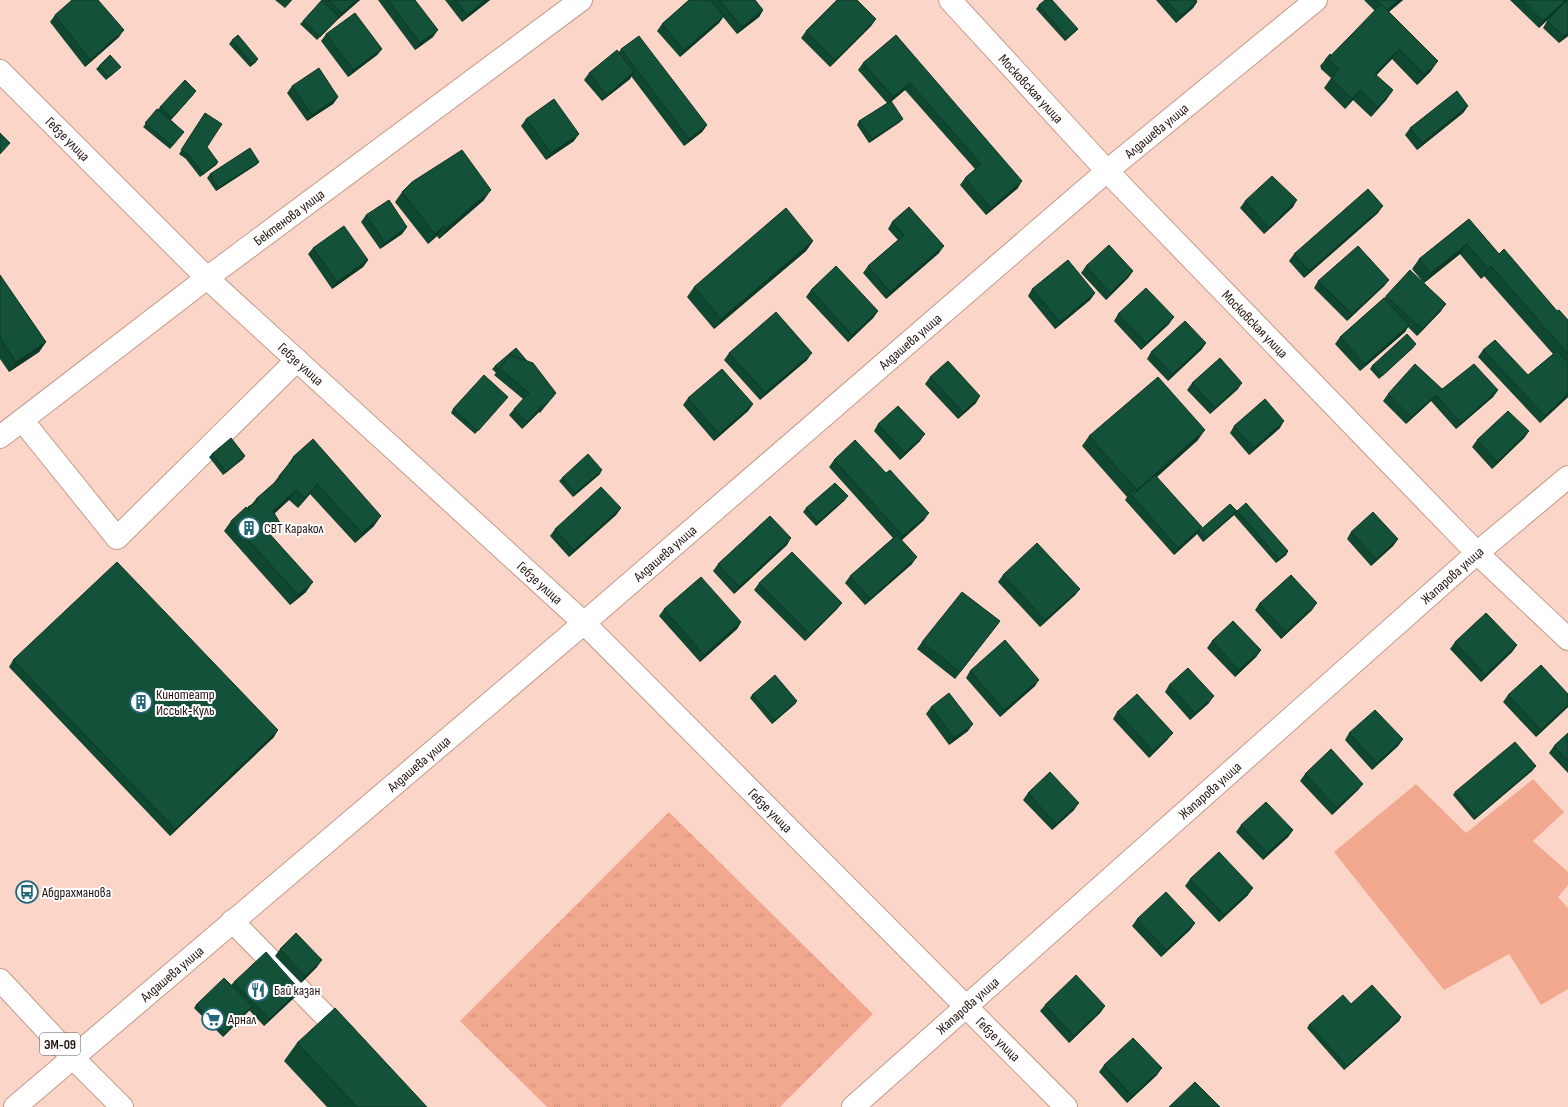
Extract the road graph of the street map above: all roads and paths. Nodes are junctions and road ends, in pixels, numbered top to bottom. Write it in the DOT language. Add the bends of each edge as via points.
graph roads {
  1 [pos="581,0"];
  2 [pos="950,0"];
  3 [pos="1316,0"];
  4 [pos="0,71"];
  5 [pos="1107,171"];
  6 [pos="206,278"];
  7 [pos="296,360"];
  8 [pos="22,420"];
  9 [pos="0,437"];
  10 [pos="1568,477"];
  11 [pos="1477,553"];
  12 [pos="584,623"];
  13 [pos="1568,639"];
  14 [pos="232,921"];
  15 [pos="0,980"];
  16 [pos="966,1008"];
  17 [pos="358,1049"];
  18 [pos="72,1057"];
  19 [pos="15,1107"];
  20 [pos="122,1107"];
  21 [pos="854,1107"];
  22 [pos="1066,1107"];
  1 -- 6 [label="main road, Бектенова улица"];
  2 -- 5 [label="main road, Московская улица"];
  3 -- 5 [label="main road, Алдашева улица"];
  4 -- 6 [label="main road, Гебзе улица"];
  5 -- 11 [label="main road, Московская улица"];
  5 -- 12 [label="main road, Алдашева улица"];
  6 -- 7 [label="main road, Гебзе улица"];
  6 -- 8 [label="main road, Бектенова улица"];
  7 -- 8 [label="main road" via="118,538"];
  7 -- 12 [label="main road, Гебзе улица"];
  8 -- 9 [label="main road, Бектенова улица"];
  10 -- 11 [label="main road, Жапарова улица"];
  11 -- 13 [label="main road, Московская улица"];
  11 -- 16 [label="main road, Жапарова улица"];
  12 -- 14 [label="main road, Алдашева улица"];
  12 -- 16 [label="main road, Гебзе улица"];
  14 -- 17 [label="main road"];
  14 -- 18 [label="main road, Алдашева улица"];
  15 -- 18 [label="main road, ЭМ-09"];
  16 -- 21 [label="main road, Жапарова улица"];
  16 -- 22 [label="main road, Гебзе улица"];
  18 -- 19 [label="main road, Алдашева улица"];
  18 -- 20 [label="main road, ЭМ-09"];
}
